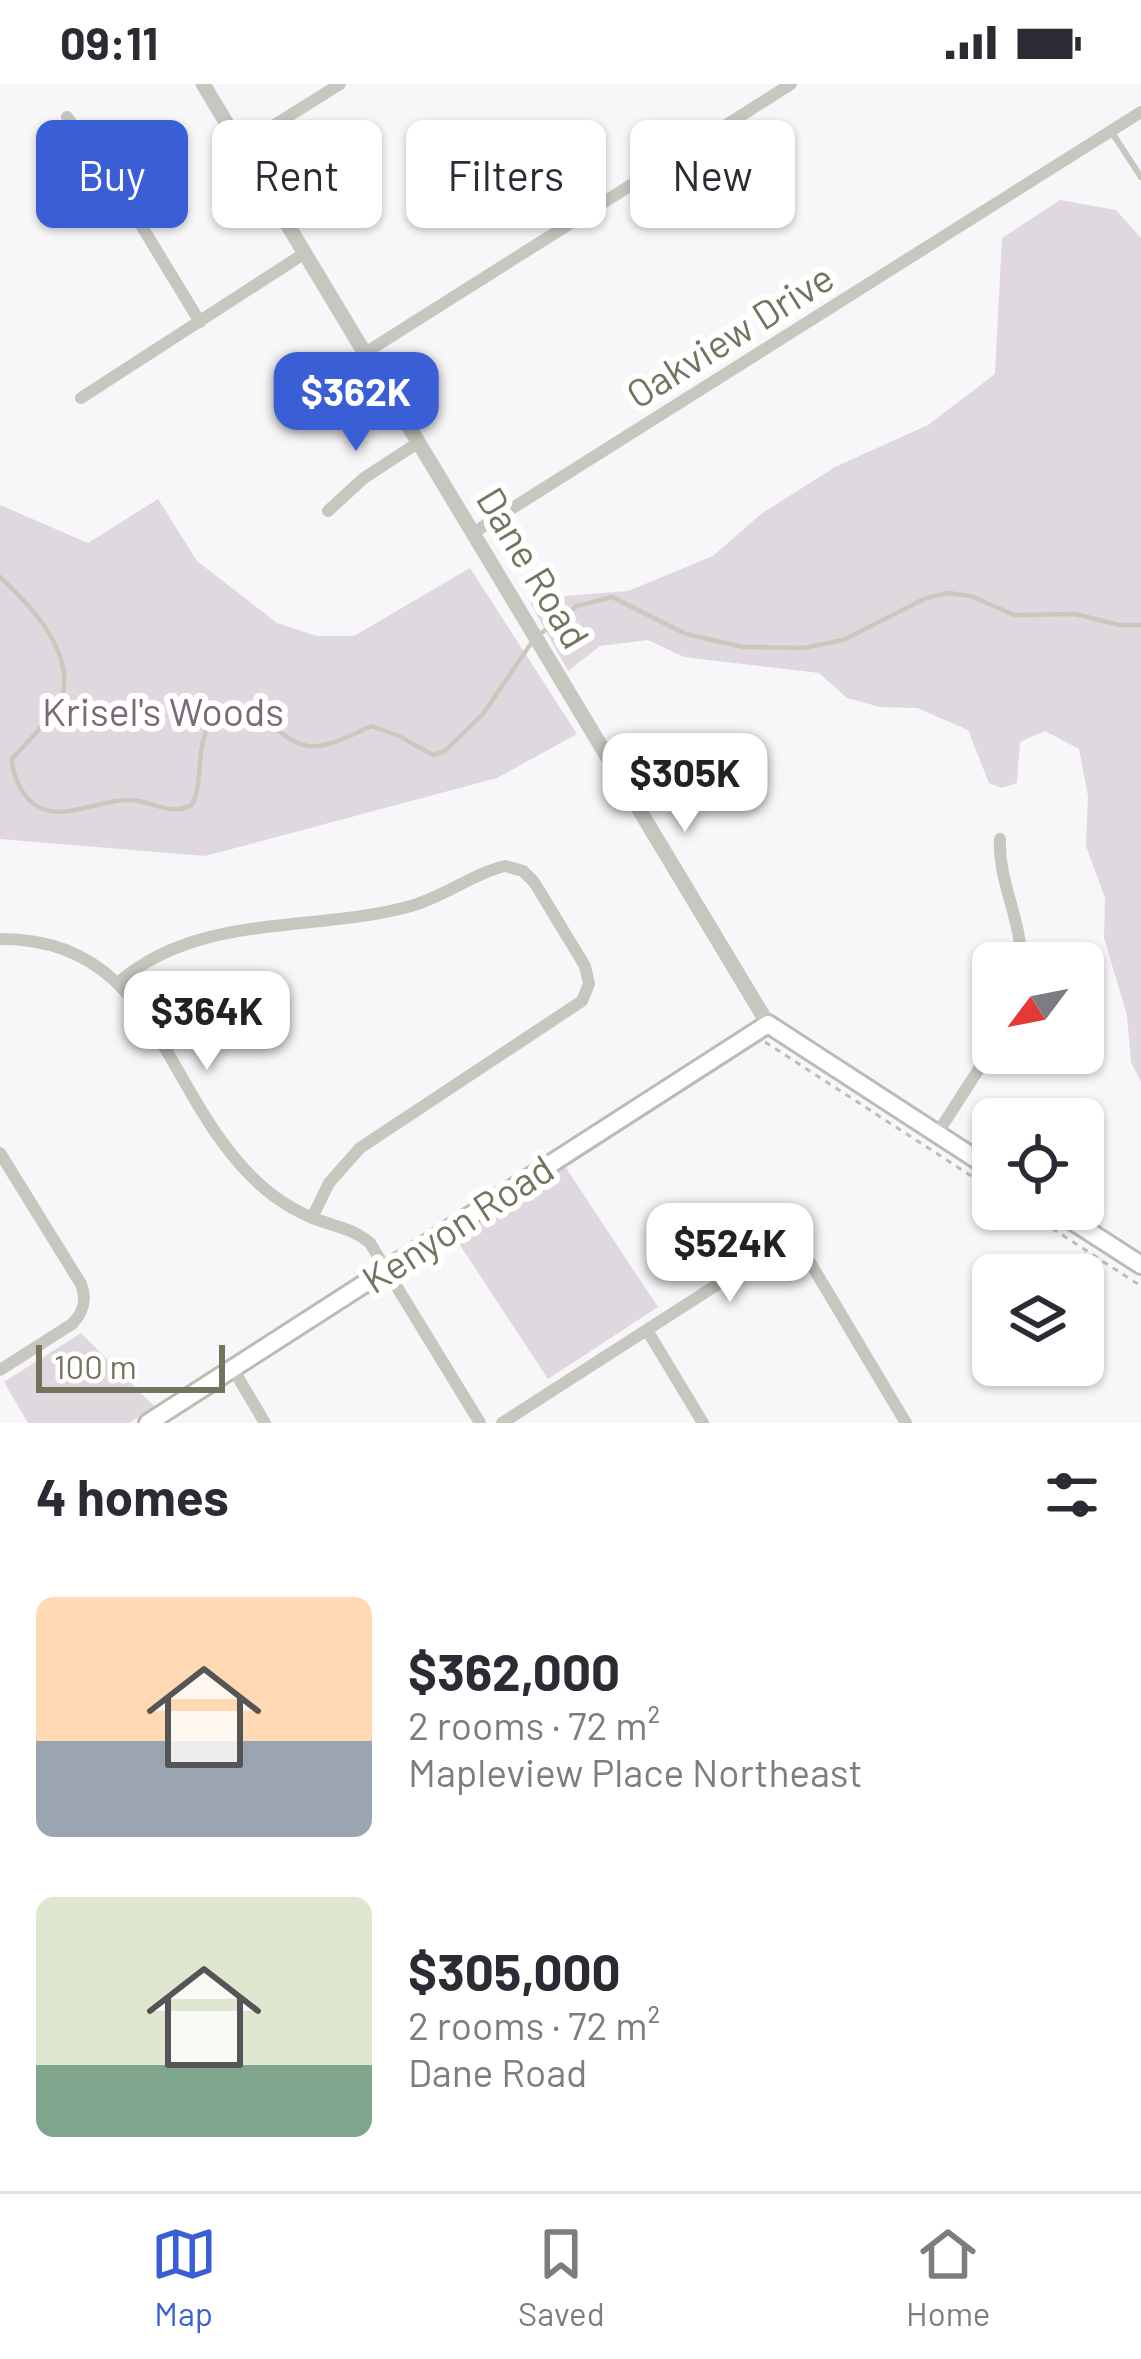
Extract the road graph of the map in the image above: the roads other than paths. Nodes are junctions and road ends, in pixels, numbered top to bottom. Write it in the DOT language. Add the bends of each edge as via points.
graph roads {
  1 [pos="203,84"];
  2 [pos="340,84"];
  3 [pos="791,84"];
  4 [pos="1141,112"];
  5 [pos="67,117"];
  6 [pos="225,120"];
  7 [pos="283,120"];
  8 [pos="1111,131"];
  9 [pos="1141,177"];
  10 [pos="290,228"];
  11 [pos="305,253"];
  12 [pos="200,322"];
  13 [pos="365,353"];
  14 [pos="81,398"];
  15 [pos="419,442"];
  16 [pos="328,511"];
  17 [pos="473,533"];
  18 [pos="1000,839"];
  19 [pos="0,939"];
  20 [pos="1020,942"];
  21 [pos="119,982"];
  22 [pos="761,1029"];
  23 [pos="976,1074"];
  24 [pos="938,1134"];
  25 [pos="0,1153"];
  26 [pos="972,1156"];
  27 [pos="312,1218"];
  28 [pos="1087,1230"];
  29 [pos="1141,1265"];
  30 [pos="387,1269"];
  31 [pos="647,1330"];
  32 [pos="232,1369"];
  33 [pos="0,1370"];
  34 [pos="148,1423"];
  35 [pos="265,1423"];
  36 [pos="480,1423"];
  37 [pos="502,1423"];
  38 [pos="703,1423"];
  39 [pos="906,1423"];
  1 -- 6 [label="street, Dane Road"];
  2 -- 7 [label="street"];
  3 -- 13 [label="street"];
  4 -- 8 [label="street, Oakview Drive"];
  5 -- 12 [label="street"];
  8 -- 9 [label="lane"];
  8 -- 17 [label="street, Oakview Drive"];
  10 -- 11 [label="street, Dane Road"];
  11 -- 12 [label="street"];
  11 -- 13 [label="street, Dane Road"];
  12 -- 14 [label="street"];
  13 -- 15 [label="street, Dane Road"];
  15 -- 16 [label="street"];
  15 -- 17 [label="street, Dane Road"];
  17 -- 22 [label="street, Dane Road"];
  18 -- 20 [label="street"];
  19 -- 21 [label="street" via="66,947"];
  21 -- 27 [label="street" via="236,1160 273,1196"];
  21 -- 27 [label="street" via="160,952 206,936 411,906 505,866 534,882 588,974 582,1001 360,1148"];
  22 -- 24 [label="main road"];
  22 -- 30 [label="main road, Kenyon Road"];
  23 -- 24 [label="street"];
  24 -- 26 [label="main road"];
  25 -- 33 [label="street" via="85,1298 72,1324"];
  27 -- 30 [label="street" via="361,1235"];
  28 -- 29 [label="main road"];
  30 -- 32 [label="main road, Kenyon Road"];
  30 -- 36 [label="street"];
  31 -- 37 [label="street"];
  31 -- 38 [label="street"];
  31 -- 39 [label="street" via="771,1250 792,1249 811,1264"];
  32 -- 34 [label="main road, Kenyon Road"];
  32 -- 35 [label="street"];
}
